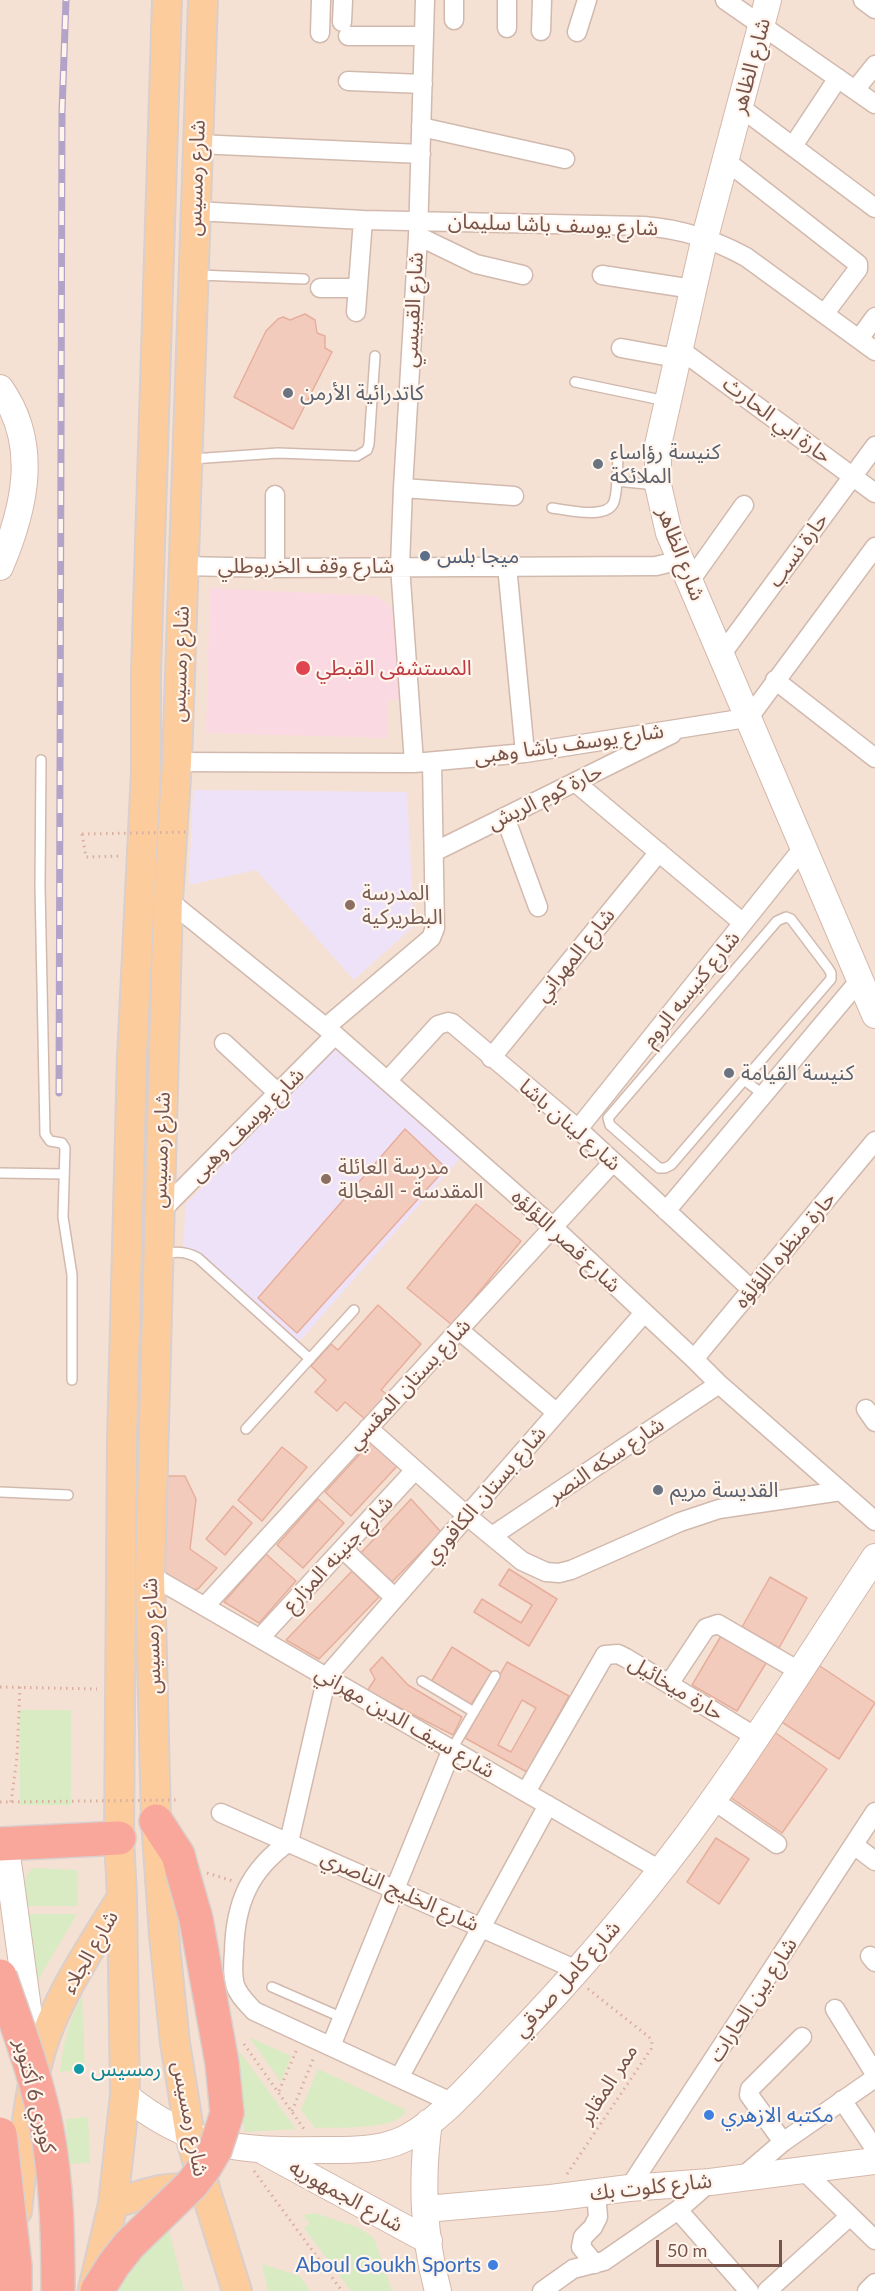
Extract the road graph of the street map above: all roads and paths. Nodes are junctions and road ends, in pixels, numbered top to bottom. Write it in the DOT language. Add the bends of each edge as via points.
graph roads {
  1 [pos="167,0"];
  2 [pos="203,0"];
  3 [pos="321,0"];
  4 [pos="343,0"];
  5 [pos="425,0"];
  6 [pos="454,0"];
  7 [pos="507,0"];
  8 [pos="542,0"];
  9 [pos="587,0"];
  10 [pos="725,0"];
  11 [pos="768,0"];
  12 [pos="863,0"];
  13 [pos="875,9"];
  14 [pos="454,20"];
  15 [pos="761,24"];
  16 [pos="507,28"];
  17 [pos="541,31"];
  18 [pos="577,32"];
  19 [pos="320,33"];
  20 [pos="424,36"];
  21 [pos="875,65"];
  22 [pos="838,78"];
  23 [pos="348,81"];
  24 [pos="423,84"];
  25 [pos="855,90"];
  26 [pos="875,104"];
  27 [pos="740,107"];
  28 [pos="422,127"];
  29 [pos="197,144"];
  30 [pos="793,146"];
  31 [pos="421,154"];
  32 [pos="564,159"];
  33 [pos="725,160"];
  34 [pos="875,208"];
  35 [pos="195,212"];
  36 [pos="363,220"];
  37 [pos="418,229"];
  38 [pos="705,237"];
  39 [pos="193,275"];
  40 [pos="523,275"];
  41 [pos="602,275"];
  42 [pos="312,283"];
  43 [pos="358,288"];
  44 [pos="693,289"];
  45 [pos="356,312"];
  46 [pos="825,313"];
  47 [pos="875,317"];
  48 [pos="859,339"];
  49 [pos="621,348"];
  50 [pos="875,351"];
  51 [pos="677,353"];
  52 [pos="375,356"];
  53 [pos="575,382"];
  54 [pos="0,388"];
  55 [pos="666,401"];
  56 [pos="875,446"];
  57 [pos="618,459"];
  58 [pos="186,460"];
  59 [pos="852,476"];
  60 [pos="616,481"];
  61 [pos="658,485"];
  62 [pos="403,488"];
  63 [pos="875,493"];
  64 [pos="275,495"];
  65 [pos="514,496"];
  66 [pos="744,505"];
  67 [pos="552,508"];
  68 [pos="875,547"];
  69 [pos="183,566"];
  70 [pos="400,566"];
  71 [pos="507,566"];
  72 [pos="0,567"];
  73 [pos="275,568"];
  74 [pos="685,570"];
  75 [pos="721,655"];
  76 [pos="775,680"];
  77 [pos="747,717"];
  78 [pos="688,726"];
  79 [pos="525,753"];
  80 [pos="875,759"];
  81 [pos="41,760"];
  82 [pos="177,762"];
  83 [pos="423,763"];
  84 [pos="576,782"];
  85 [pos="505,817"];
  86 [pos="188,832"];
  87 [pos="803,848"];
  88 [pos="434,852"];
  89 [pos="659,852"];
  90 [pos="141,856"];
  91 [pos="168,900"];
  92 [pos="538,907"];
  93 [pos="743,923"];
  94 [pos="859,981"];
  95 [pos="875,1015"];
  96 [pos="331,1031"];
  97 [pos="224,1043"];
  98 [pos="491,1058"];
  99 [pos="744,1080"];
  100 [pos="387,1081"];
  101 [pos="278,1094"];
  102 [pos="764,1095"];
  103 [pos="578,1129"];
  104 [pos="875,1141"];
  105 [pos="613,1162"];
  106 [pos="0,1173"];
  107 [pos="64,1174"];
  108 [pos="666,1211"];
  109 [pos="159,1214"];
  110 [pos="553,1227"];
  111 [pos="157,1258"];
  112 [pos="752,1290"];
  113 [pos="354,1310"];
  114 [pos="644,1313"];
  115 [pos="459,1330"];
  116 [pos="310,1359"];
  117 [pos="694,1359"];
  118 [pos="72,1380"];
  119 [pos="719,1384"];
  120 [pos="557,1413"];
  121 [pos="368,1428"];
  122 [pos="246,1429"];
  123 [pos="415,1470"];
  124 [pos="841,1491"];
  125 [pos="0,1492"];
  126 [pos="68,1495"];
  127 [pos="466,1515"];
  128 [pos="875,1521"];
  129 [pos="492,1536"];
  130 [pos="343,1549"];
  131 [pos="875,1557"];
  132 [pos="150,1575"];
  133 [pos="395,1598"];
  134 [pos="204,1606"];
  135 [pos="260,1638"];
  136 [pos="799,1671"];
  137 [pos="327,1676"];
  138 [pos="495,1676"];
  139 [pos="423,1682"];
  140 [pos="669,1684"];
  141 [pos="0,1687"];
  142 [pos="20,1687"];
  143 [pos="120,1689"];
  144 [pos="474,1712"];
  145 [pos="756,1737"];
  146 [pos="452,1749"];
  147 [pos="526,1792"];
  148 [pos="713,1800"];
  149 [pos="0,1802"];
  150 [pos="11,1802"];
  151 [pos="548,1804"];
  152 [pos="167,1811"];
  153 [pos="875,1812"];
  154 [pos="221,1813"];
  155 [pos="119,1838"];
  156 [pos="289,1842"];
  157 [pos="0,1844"];
  158 [pos="777,1844"];
  159 [pos="854,1845"];
  160 [pos="0,1850"];
  161 [pos="875,1862"];
  162 [pos="660,1870"];
  163 [pos="195,1872"];
  164 [pos="249,1885"];
  165 [pos="395,1888"];
  166 [pos="122,1897"];
  167 [pos="482,1927"];
  168 [pos="575,1973"];
  169 [pos="0,1976"];
  170 [pos="272,1987"];
  171 [pos="835,2009"];
  172 [pos="343,2018"];
  173 [pos="303,2034"];
  174 [pos="802,2037"];
  175 [pos="326,2044"];
  176 [pos="0,2045"];
  177 [pos="36,2068"];
  178 [pos="875,2076"];
  179 [pos="399,2078"];
  180 [pos="279,2091"];
  181 [pos="125,2095"];
  182 [pos="842,2100"];
  183 [pos="450,2103"];
  184 [pos="292,2111"];
  185 [pos="429,2122"];
  186 [pos="0,2133"];
  187 [pos="190,2136"];
  188 [pos="783,2142"];
  189 [pos="875,2148"];
  190 [pos="250,2150"];
  191 [pos="875,2161"];
  192 [pos="802,2169"];
  193 [pos="741,2178"];
  194 [pos="710,2182"];
  195 [pos="629,2188"];
  196 [pos="596,2192"];
  197 [pos="207,2195"];
  198 [pos="551,2198"];
  199 [pos="113,2204"];
  200 [pos="426,2210"];
  201 [pos="678,2210"];
  202 [pos="850,2216"];
  203 [pos="875,2240"];
  204 [pos="429,2241"];
  205 [pos="7,2244"];
  206 [pos="103,2247"];
  207 [pos="595,2264"];
  208 [pos="875,2283"];
  209 [pos="13,2291"];
  210 [pos="37,2291"];
  211 [pos="58,2291"];
  212 [pos="78,2291"];
  213 [pos="92,2291"];
  214 [pos="97,2291"];
  215 [pos="237,2291"];
  216 [pos="342,2291"];
  217 [pos="438,2291"];
  218 [pos="542,2291"];
  219 [pos="748,2291"];
  220 [pos="767,2291"];
  221 [pos="867,2291"];
  1 -- 90 [label="main road, شارع رمسيس"];
  2 -- 29 [label="main road, شارع رمسيس"];
  3 -- 19 [label="street"];
  4 -- 20 [label="street" via="345,29"];
  5 -- 20 [label="street, شارع القبيسي"];
  6 -- 14 [label="street"];
  7 -- 16 [label="street"];
  8 -- 17 [label="street"];
  9 -- 18 [label="street"];
  10 -- 15 [label="street"];
  11 -- 15 [label="main road, شارع الظاهر"];
  12 -- 13 [label="street"];
  15 -- 22 [label="street"];
  15 -- 27 [label="main road, شارع الظاهر"];
  20 -- 24 [label="street, شارع القبيسي"];
  21 -- 25 [label="street"];
  22 -- 25 [label="street"];
  22 -- 30 [label="street"];
  23 -- 24 [label="street"];
  24 -- 28 [label="street, شارع القبيسي"];
  25 -- 26 [label="street"];
  27 -- 30 [label="street"];
  27 -- 33 [label="main road, شارع الظاهر"];
  28 -- 31 [label="street, شارع القبيسي"];
  28 -- 32 [label="street"];
  29 -- 31 [label="street"];
  29 -- 35 [label="main road, شارع رمسيس"];
  30 -- 34 [label="street"];
  31 -- 37 [label="street, شارع القبيسي"];
  33 -- 38 [label="main road, شارع الظاهر"];
  33 -- 46 [label="street" via="858,264"];
  35 -- 36 [label="street, شارع يوسف باشا سليمان"];
  35 -- 39 [label="main road, شارع رمسيس"];
  36 -- 37 [label="street, شارع يوسف باشا سليمان"];
  36 -- 43 [label="street"];
  37 -- 38 [label="street, شارع يوسف باشا سليمان" via="644,226"];
  37 -- 40 [label="street" via="476,264"];
  37 -- 62 [label="street, شارع القبيسي"];
  38 -- 44 [label="main road, شارع الظاهر"];
  38 -- 46 [label="street, شارع يوسف باشا سليمان" via="746,257"];
  39 -- 42 [label="lane"];
  39 -- 58 [label="main road, شارع رمسيس"];
  41 -- 44 [label="street"];
  42 -- 43 [label="street"];
  43 -- 45 [label="street"];
  44 -- 51 [label="main road, شارع الظاهر"];
  46 -- 48 [label="street, شارع يوسف باشا سليمان"];
  47 -- 48 [label="street"];
  48 -- 50 [label="street, شارع يوسف باشا سليمان"];
  49 -- 51 [label="street"];
  51 -- 55 [label="main road, شارع الظاهر"];
  51 -- 59 [label="street, حارة ابي الحارث"];
  52 -- 58 [label="lane" via="369,444 362,454 278,453"];
  53 -- 55 [label="lane"];
  54 -- 72 [label="main road" via="16,414 25,455 18,513"];
  55 -- 61 [label="main road, شارع الظاهر" via="658,445"];
  56 -- 59 [label="street, حارة نسب"];
  57 -- 60 [label="lane"];
  58 -- 69 [label="main road, شارع رمسيس"];
  59 -- 63 [label="street, حارة ابي الحارث"];
  59 -- 75 [label="street, حارة نسب"];
  60 -- 61 [label="lane"];
  60 -- 67 [label="lane" via="613,503 601,513"];
  61 -- 74 [label="main road, شارع الظاهر" via="669,533"];
  62 -- 65 [label="street"];
  62 -- 70 [label="street, شارع القبيسي"];
  64 -- 73 [label="street"];
  66 -- 74 [label="street"];
  68 -- 76 [label="street"];
  69 -- 73 [label="street, شارع وقف الخربوطلي"];
  69 -- 82 [label="main road, شارع رمسيس"];
  70 -- 71 [label="street, شارع وقف الخربوطلي"];
  70 -- 73 [label="street, شارع وقف الخربوطلي"];
  70 -- 83 [label="street, شارع القبيسي"];
  71 -- 74 [label="street, شارع وقف الخربوطلي" via="656,566"];
  71 -- 79 [label="street"];
  74 -- 75 [label="main road, شارع الظاهر"];
  75 -- 77 [label="main road, شارع الظاهر"];
  76 -- 77 [label="street"];
  76 -- 80 [label="street"];
  77 -- 78 [label="street, شارع يوسف باشا وهبى"];
  77 -- 87 [label="main road, شارع الظاهر"];
  78 -- 79 [label="street, شارع يوسف باشا وهبى"];
  78 -- 84 [label="street, حارة كوم الريش"];
  79 -- 83 [label="street, شارع يوسف باشا وهبى"];
  81 -- 107 [label="lane" via="45,1134 50,1141 64,1145"];
  82 -- 83 [label="street, شارع يوسف باشا وهبى"];
  82 -- 91 [label="main road, شارع رمسيس"];
  83 -- 88 [label="street, شارع القبيسي"];
  84 -- 85 [label="street, حارة كوم الريش"];
  84 -- 89 [label="street"];
  85 -- 88 [label="street, حارة كوم الريش"];
  85 -- 92 [label="street"];
  86 -- 90 [label="path, bridge" via="82,834 86,857"];
  87 -- 93 [label="street, شارع كنيسه الروم"];
  87 -- 94 [label="main road, شارع الظاهر"];
  88 -- 96 [label="street, شارع يوسف وهبى" via="435,928 431,938"];
  89 -- 93 [label="street"];
  89 -- 98 [label="street, شارع المهراني"];
  90 -- 143 [label="main road, شارع رمسيس" via="122,1440"];
  91 -- 96 [label="street, شارع قصر اللؤلؤه"];
  91 -- 109 [label="main road, شارع رمسيس"];
  93 -- 103 [label="street, شارع كنيسه الروم"];
  94 -- 95 [label="main road, شارع الظاهر"];
  94 -- 102 [label="street"];
  96 -- 100 [label="street, شارع قصر اللؤلؤه"];
  96 -- 101 [label="street, شارع يوسف وهبى"];
  97 -- 101 [label="street"];
  98 -- 100 [label="street, شارع لينان باشا" via="448,1022 438,1025"];
  98 -- 103 [label="street, شارع لينان باشا"];
  99 -- 99 [label="lane" via="831,979 828,968 786,917 777,921 608,1122 653,1165 665,1168"];
  99 -- 102 [label="lane"];
  100 -- 110 [label="street, شارع قصر اللؤلؤه"];
  101 -- 109 [label="street, شارع يوسف وهبى"];
  102 -- 108 [label="street"];
  103 -- 105 [label="street, شارع لينان باشا"];
  104 -- 112 [label="street, حارة منظره اللؤلؤه"];
  105 -- 108 [label="street, شارع لينان باشا"];
  105 -- 110 [label="street, شارع بستان المقسي"];
  106 -- 107 [label="lane"];
  107 -- 118 [label="lane" via="63,1226 72,1275"];
  108 -- 112 [label="street, شارع لينان باشا"];
  109 -- 111 [label="main road, شارع رمسيس"];
  110 -- 114 [label="street, شارع قصر اللؤلؤه"];
  110 -- 115 [label="street, شارع بستان المقسي"];
  111 -- 116 [label="lane" via="178,1252 198,1258"];
  111 -- 132 [label="main road, شارع رمسيس"];
  112 -- 117 [label="street, حارة منظره اللؤلؤه"];
  113 -- 116 [label="lane"];
  114 -- 117 [label="street, شارع قصر اللؤلؤه"];
  114 -- 120 [label="street, شارع بستان الكافوري"];
  115 -- 120 [label="street"];
  115 -- 121 [label="street, شارع بستان المقسي"];
  116 -- 122 [label="lane"];
  117 -- 119 [label="street, شارع قصر اللؤلؤه"];
  119 -- 124 [label="street, شارع قصر اللؤلؤه"];
  119 -- 129 [label="street, شارع سكه النصر"];
  120 -- 127 [label="street, شارع بستان الكافوري"];
  121 -- 123 [label="street"];
  121 -- 134 [label="street, شارع بستان المقسي"];
  123 -- 127 [label="street"];
  123 -- 130 [label="street, شارع جنينه المزارع"];
  124 -- 128 [label="street, شارع قصر اللؤلؤه"];
  124 -- 129 [label="street" via="719,1509 559,1573 533,1568"];
  125 -- 126 [label="lane"];
  127 -- 129 [label="street"];
  127 -- 133 [label="street, شارع بستان الكافوري"];
  130 -- 133 [label="street"];
  130 -- 135 [label="street, شارع جنينه المزارع"];
  131 -- 136 [label="main road, شارع كامل صدقي"];
  132 -- 134 [label="street, شارع سيف الدين مهراني"];
  132 -- 152 [label="main road, شارع رمسيس"];
  133 -- 137 [label="street, شارع بستان الكافوري"];
  134 -- 135 [label="street, شارع سيف الدين مهراني"];
  135 -- 137 [label="street, شارع سيف الدين مهراني"];
  136 -- 140 [label="street" via="714,1624 706,1628"];
  136 -- 145 [label="main road, شارع كامل صدقي"];
  137 -- 146 [label="street, شارع سيف الدين مهراني"];
  137 -- 156 [label="street"];
  138 -- 144 [label="lane"];
  139 -- 144 [label="lane"];
  140 -- 145 [label="street, حارة ميخائيل"];
  140 -- 147 [label="street, حارة ميخائيل" via="618,1654 601,1659"];
  141 -- 142 [label="path"];
  142 -- 143 [label="path"];
  142 -- 150 [label="path"];
  143 -- 155 [label="main road, شارع رمسيس"];
  144 -- 146 [label="lane"];
  145 -- 148 [label="main road, شارع كامل صدقي"];
  146 -- 147 [label="street, شارع سيف الدين مهراني"];
  146 -- 165 [label="street"];
  147 -- 151 [label="street, شارع سيف الدين مهراني"];
  148 -- 158 [label="street"];
  148 -- 162 [label="main road, شارع كامل صدقي"];
  149 -- 150 [label="path, bridge"];
  150 -- 152 [label="path, bridge"];
  151 -- 162 [label="street, شارع سيف الدين مهراني"];
  151 -- 167 [label="street"];
  152 -- 163 [label="highway" via="178,1855"];
  152 -- 187 [label="main road, شارع رمسيس" via="169,1993"];
  153 -- 159 [label="street, شارع بين الحارات"];
  154 -- 156 [label="street, شارع الخليج الناصري"];
  155 -- 157 [label="highway"];
  155 -- 166 [label="main road, شارع رمسيس"];
  156 -- 164 [label="street" via="273,1853"];
  156 -- 165 [label="street, شارع الخليج الناصري"];
  159 -- 161 [label="street"];
  159 -- 195 [label="street, شارع بين الحارات"];
  160 -- 177 [label="main road" via="7,1857"];
  162 -- 168 [label="main road, شارع كامل صدقي"];
  163 -- 164 [label="path"];
  163 -- 214 [label="highway, bridge" via="196,1919 227,2113 205,2167 129,2245"];
  164 -- 173 [label="street" via="236,1918 235,1985 254,2011"];
  165 -- 167 [label="street, شارع الخليج الناصري"];
  165 -- 172 [label="street"];
  166 -- 177 [label="main road, شارع الجلاء" via="66,1991"];
  166 -- 181 [label="main road, شارع الجلاء"];
  167 -- 168 [label="street, شارع الخليج الناصري"];
  167 -- 179 [label="street"];
  168 -- 183 [label="main road, شارع كامل صدقي"];
  168 -- 198 [label="path, ممر المقابر" via="652,2043"];
  169 -- 211 [label="highway, كوبري 6 أكتوبر, bridge" via="47,2130 58,2231"];
  170 -- 172 [label="lane"];
  171 -- 178 [label="street"];
  172 -- 175 [label="street"];
  173 -- 175 [label="street"];
  173 -- 180 [label="path"];
  174 -- 188 [label="street" via="749,2095"];
  175 -- 179 [label="street"];
  175 -- 184 [label="path"];
  176 -- 210 [label="highway, كوبري 6 أكتوبر" via="34,2177"];
  177 -- 205 [label="main road, شارع الجلاء"];
  178 -- 182 [label="street"];
  179 -- 183 [label="street"];
  181 -- 187 [label="main road, شارع كامل صدقي" via="156,2119"];
  181 -- 199 [label="main road, شارع الجلاء"];
  182 -- 188 [label="street"];
  182 -- 189 [label="street"];
  183 -- 185 [label="main road, شارع كامل صدقي"];
  185 -- 190 [label="main road, شارع كامل صدقي" via="404,2139 375,2148"];
  185 -- 200 [label="main road, شارع الجمهوريه" via="424,2166"];
  186 -- 209 [label="highway, bridge" via="15,2266"];
  187 -- 190 [label="main road, شارع كامل صدقي"];
  187 -- 197 [label="main road, شارع رمسيس"];
  188 -- 193 [label="street"];
  190 -- 204 [label="main road, شارع الجمهوريه"];
  190 -- 216 [label="path"];
  191 -- 192 [label="main road, شارع كلوت بك"];
  192 -- 193 [label="main road, شارع كلوت بك"];
  192 -- 202 [label="street"];
  193 -- 194 [label="main road, شارع كلوت بك"];
  194 -- 195 [label="main road, شارع كلوت بك"];
  194 -- 201 [label="street"];
  195 -- 196 [label="main road, شارع كلوت بك"];
  196 -- 198 [label="main road, شارع كلوت بك"];
  196 -- 207 [label="street" via="598,2217 581,2242"];
  197 -- 199 [label="main road" via="182,2187"];
  197 -- 215 [label="main road, شارع رمسيس"];
  198 -- 200 [label="main road, شارع كلوت بك"];
  199 -- 206 [label="main road, شارع الجلاء"];
  200 -- 204 [label="main road, شارع الجمهوريه"];
  201 -- 207 [label="street"];
  201 -- 219 [label="street"];
  202 -- 203 [label="street"];
  202 -- 220 [label="street"];
  204 -- 217 [label="main road, شارع الجمهوريه"];
  205 -- 209 [label="main road, شارع الجلاء"];
  206 -- 212 [label="main road"];
  206 -- 213 [label="main road, شارع الجلاء"];
  207 -- 218 [label="street" via="573,2269"];
  208 -- 221 [label="street"];
}
